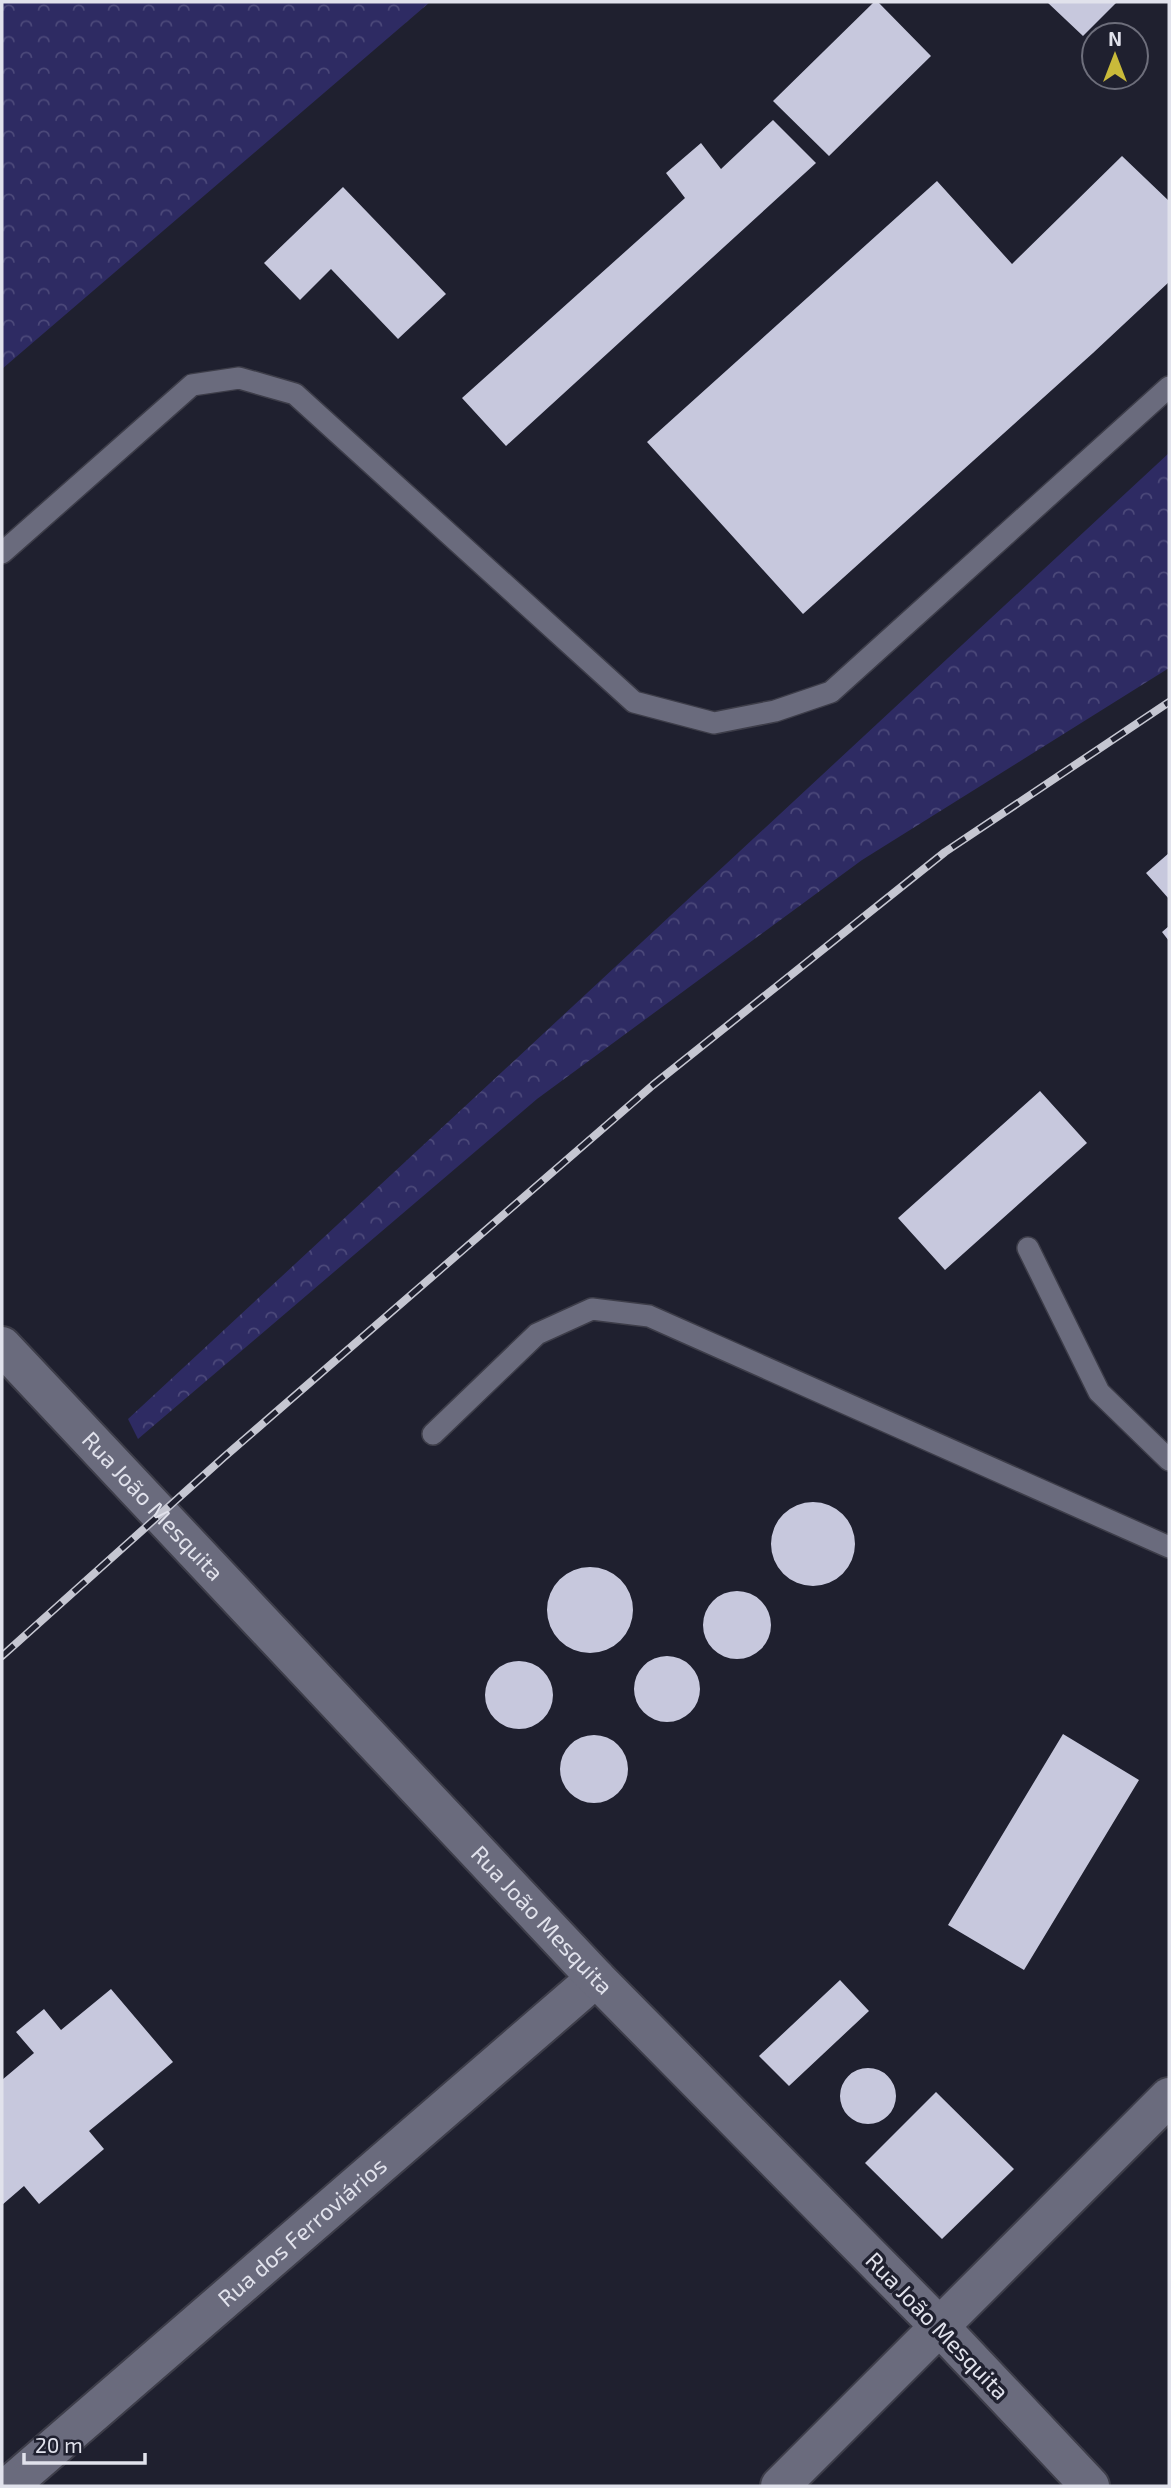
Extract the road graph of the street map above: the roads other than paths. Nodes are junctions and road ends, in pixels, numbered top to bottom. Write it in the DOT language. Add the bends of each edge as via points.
graph roads {
  1 [pos="1169,387"];
  2 [pos="2,553"];
  3 [pos="1027,1248"];
  4 [pos="2,1346"];
  5 [pos="433,1434"];
  6 [pos="1169,1460"];
  7 [pos="1169,1547"];
  8 [pos="596,1978"];
  9 [pos="1169,2097"];
  10 [pos="940,2327"];
  11 [pos="9,2486"];
  12 [pos="780,2486"];
  13 [pos="1090,2486"];
  1 -- 2 [label="lane" via="831,692 714,723 634,702 295,394 239,378 192,385"];
  3 -- 6 [label="lane" via="1099,1392"];
  4 -- 8 [label="street, Rua João Mesquita"];
  5 -- 7 [label="lane" via="537,1335 592,1309 649,1316"];
  8 -- 10 [label="street, Rua João Mesquita"];
  8 -- 11 [label="street, Rua dos Ferroviários"];
  9 -- 10 [label="street"];
  10 -- 12 [label="street"];
  10 -- 13 [label="street, Rua João Mesquita"];
}
